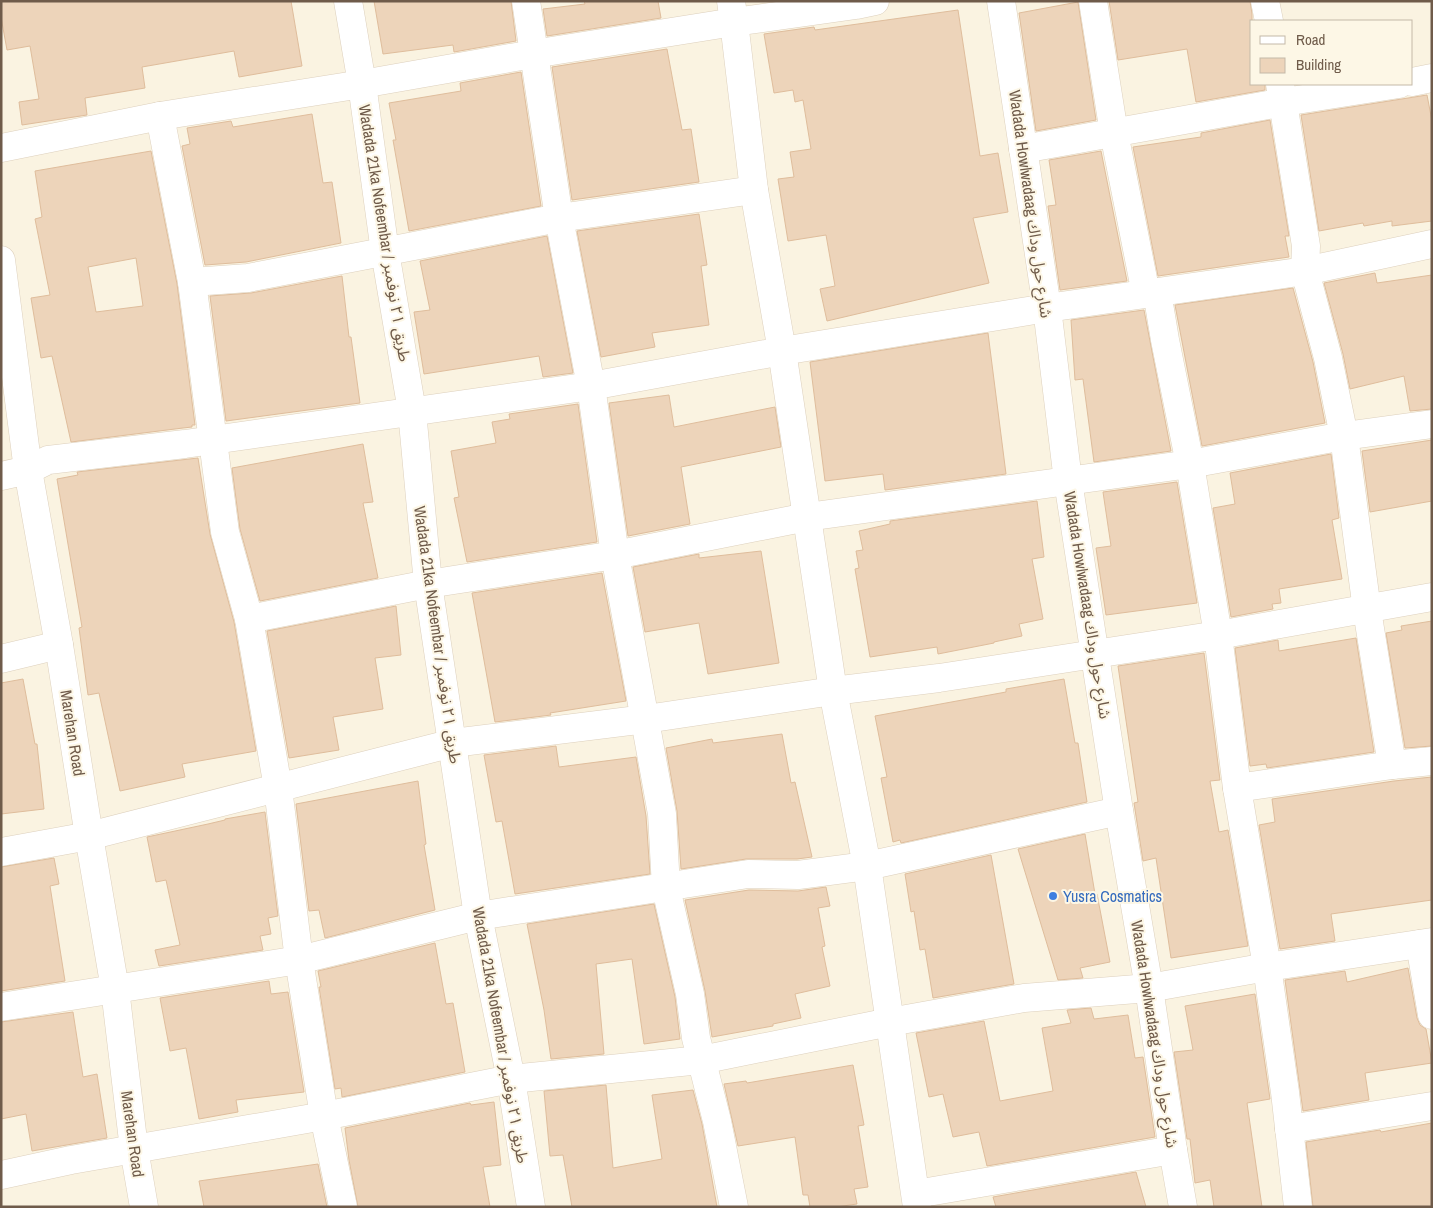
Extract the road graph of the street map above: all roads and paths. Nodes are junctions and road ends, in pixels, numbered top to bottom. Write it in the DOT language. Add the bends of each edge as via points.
graph roads {
  1 [pos="348,1"];
  2 [pos="526,1"];
  3 [pos="875,1"];
  4 [pos="1001,1"];
  5 [pos="1093,1"];
  6 [pos="1265,1"];
  7 [pos="733,11"];
  8 [pos="1269,20"];
  9 [pos="533,54"];
  10 [pos="1432,78"];
  11 [pos="1413,82"];
  12 [pos="362,84"];
  13 [pos="1385,85"];
  14 [pos="1282,93"];
  15 [pos="160,116"];
  16 [pos="1114,133"];
  17 [pos="1,148"];
  18 [pos="1023,149"];
  19 [pos="754,190"];
  20 [pos="560,218"];
  21 [pos="1432,244"];
  22 [pos="385,252"];
  23 [pos="1,260"];
  24 [pos="1305,271"];
  25 [pos="192,282"];
  26 [pos="1151,293"];
  27 [pos="1047,308"];
  28 [pos="5,309"];
  29 [pos="782,351"];
  30 [pos="591,386"];
  31 [pos="412,411"];
  32 [pos="1432,424"];
  33 [pos="1344,436"];
  34 [pos="212,440"];
  35 [pos="1190,464"];
  36 [pos="28,470"];
  37 [pos="1,476"];
  38 [pos="1068,481"];
  39 [pos="807,517"];
  40 [pos="615,554"];
  41 [pos="428,584"];
  42 [pos="1432,597"];
  43 [pos="1367,610"];
  44 [pos="248,619"];
  45 [pos="1218,635"];
  46 [pos="60,645"];
  47 [pos="1096,654"];
  48 [pos="1,658"];
  49 [pos="833,691"];
  50 [pos="646,719"];
  51 [pos="453,743"];
  52 [pos="1432,761"];
  53 [pos="1392,765"];
  54 [pos="278,788"];
  55 [pos="1237,788"];
  56 [pos="1119,811"];
  57 [pos="89,836"];
  58 [pos="1,852"];
  59 [pos="867,866"];
  60 [pos="666,888"];
  61 [pos="478,916"];
  62 [pos="1426,943"];
  63 [pos="299,960"];
  64 [pos="1267,967"];
  65 [pos="1149,988"];
  66 [pos="115,990"];
  67 [pos="1,1006"];
  68 [pos="1432,1015"];
  69 [pos="890,1022"];
  70 [pos="701,1060"];
  71 [pos="511,1079"];
  72 [pos="1432,1106"];
  73 [pos="324,1116"];
  74 [pos="1289,1129"];
  75 [pos="134,1149"];
  76 [pos="1173,1150"];
  77 [pos="1,1175"];
  78 [pos="917,1201"];
  79 [pos="144,1207"];
  80 [pos="343,1207"];
  81 [pos="531,1207"];
  82 [pos="734,1207"];
  83 [pos="1183,1207"];
  84 [pos="1298,1207"];
  1 -- 12 [label="street, Wadada 21ka Nofeembar / طريق ٢١ نوفمبر"];
  2 -- 9 [label="street"];
  3 -- 7 [label="street" via="856,5"];
  4 -- 18 [label="street, Wadada Howlwadaag شارع حول وداك"];
  5 -- 16 [label="street"];
  6 -- 8 [label="street"];
  7 -- 9 [label="street"];
  7 -- 19 [label="street"];
  9 -- 12 [label="street"];
  9 -- 20 [label="street"];
  10 -- 11 [label="street"];
  12 -- 15 [label="street"];
  12 -- 22 [label="street, Wadada 21ka Nofeembar / طريق ٢١ نوفمبر"];
  13 -- 14 [label="street"];
  14 -- 16 [label="street"];
  14 -- 24 [label="street" via="1306,246"];
  15 -- 17 [label="street"];
  15 -- 25 [label="street"];
  16 -- 18 [label="street"];
  16 -- 26 [label="street"];
  18 -- 27 [label="street, Wadada Howlwadaag شارع حول وداك"];
  19 -- 20 [label="street"];
  19 -- 29 [label="street"];
  20 -- 22 [label="street"];
  20 -- 30 [label="street"];
  21 -- 24 [label="street"];
  22 -- 25 [label="street" via="248,278"];
  22 -- 31 [label="street, Wadada 21ka Nofeembar / طريق ٢١ نوفمبر"];
  23 -- 28 [label="street, Marehan Road"];
  24 -- 26 [label="street"];
  24 -- 33 [label="street"];
  25 -- 34 [label="street"];
  26 -- 27 [label="street"];
  26 -- 35 [label="street" via="1165,340"];
  27 -- 29 [label="street"];
  27 -- 38 [label="street, Wadada Howlwadaag شارع حول وداك"];
  28 -- 36 [label="street, Marehan Road"];
  29 -- 30 [label="street"];
  29 -- 39 [label="street"];
  30 -- 31 [label="street"];
  30 -- 40 [label="street"];
  31 -- 34 [label="street"];
  31 -- 41 [label="street, Wadada 21ka Nofeembar / طريق ٢١ نوفمبر"];
  32 -- 33 [label="street"];
  33 -- 35 [label="street"];
  33 -- 43 [label="street"];
  34 -- 36 [label="street" via="48,460"];
  34 -- 44 [label="street" via="224,532"];
  35 -- 38 [label="street"];
  35 -- 45 [label="street"];
  36 -- 37 [label="street"];
  36 -- 46 [label="street, Marehan Road"];
  38 -- 39 [label="street"];
  38 -- 47 [label="street, Wadada Howlwadaag شارع حول وداك"];
  39 -- 40 [label="street"];
  39 -- 49 [label="street"];
  40 -- 41 [label="street"];
  40 -- 50 [label="street"];
  41 -- 44 [label="street"];
  41 -- 51 [label="street, Wadada 21ka Nofeembar / طريق ٢١ نوفمبر"];
  42 -- 43 [label="street"];
  43 -- 45 [label="street"];
  43 -- 53 [label="street"];
  44 -- 54 [label="street"];
  45 -- 47 [label="street"];
  45 -- 55 [label="street"];
  46 -- 48 [label="street"];
  46 -- 57 [label="street, Marehan Road"];
  47 -- 49 [label="street"];
  47 -- 56 [label="street, Wadada Howlwadaag شارع حول وداك"];
  49 -- 50 [label="street"];
  49 -- 59 [label="street"];
  50 -- 51 [label="street"];
  50 -- 60 [label="street" via="662,814"];
  51 -- 54 [label="street"];
  51 -- 61 [label="street, Wadada 21ka Nofeembar / طريق ٢١ نوفمبر"];
  52 -- 53 [label="street"];
  53 -- 55 [label="street"];
  54 -- 57 [label="street"];
  54 -- 63 [label="street"];
  55 -- 64 [label="street"];
  56 -- 59 [label="street"];
  56 -- 65 [label="street, Wadada Howlwadaag شارع حول وداك"];
  57 -- 58 [label="street"];
  57 -- 66 [label="street, Marehan Road"];
  59 -- 60 [label="street" via="798,875 748,874"];
  59 -- 69 [label="street"];
  60 -- 61 [label="street"];
  60 -- 70 [label="street"];
  61 -- 63 [label="street"];
  61 -- 71 [label="street, Wadada 21ka Nofeembar / طريق ٢١ نوفمبر"];
  62 -- 64 [label="street"];
  62 -- 68 [label="street"];
  63 -- 66 [label="street"];
  63 -- 73 [label="street"];
  64 -- 65 [label="street"];
  64 -- 74 [label="street"];
  65 -- 69 [label="street" via="1024,998"];
  65 -- 76 [label="street, Wadada Howlwadaag شارع حول وداك"];
  66 -- 67 [label="street"];
  66 -- 75 [label="street, Marehan Road"];
  69 -- 70 [label="street"];
  69 -- 78 [label="street"];
  70 -- 71 [label="street"];
  70 -- 82 [label="street"];
  71 -- 73 [label="street"];
  71 -- 81 [label="street, Wadada 21ka Nofeembar / طريق ٢١ نوفمبر"];
  72 -- 74 [label="street"];
  73 -- 75 [label="street"];
  73 -- 80 [label="street"];
  74 -- 84 [label="street"];
  75 -- 77 [label="street"];
  75 -- 79 [label="street, Marehan Road"];
  76 -- 78 [label="street"];
  76 -- 83 [label="street, Wadada Howlwadaag شارع حول وداك"];
}
